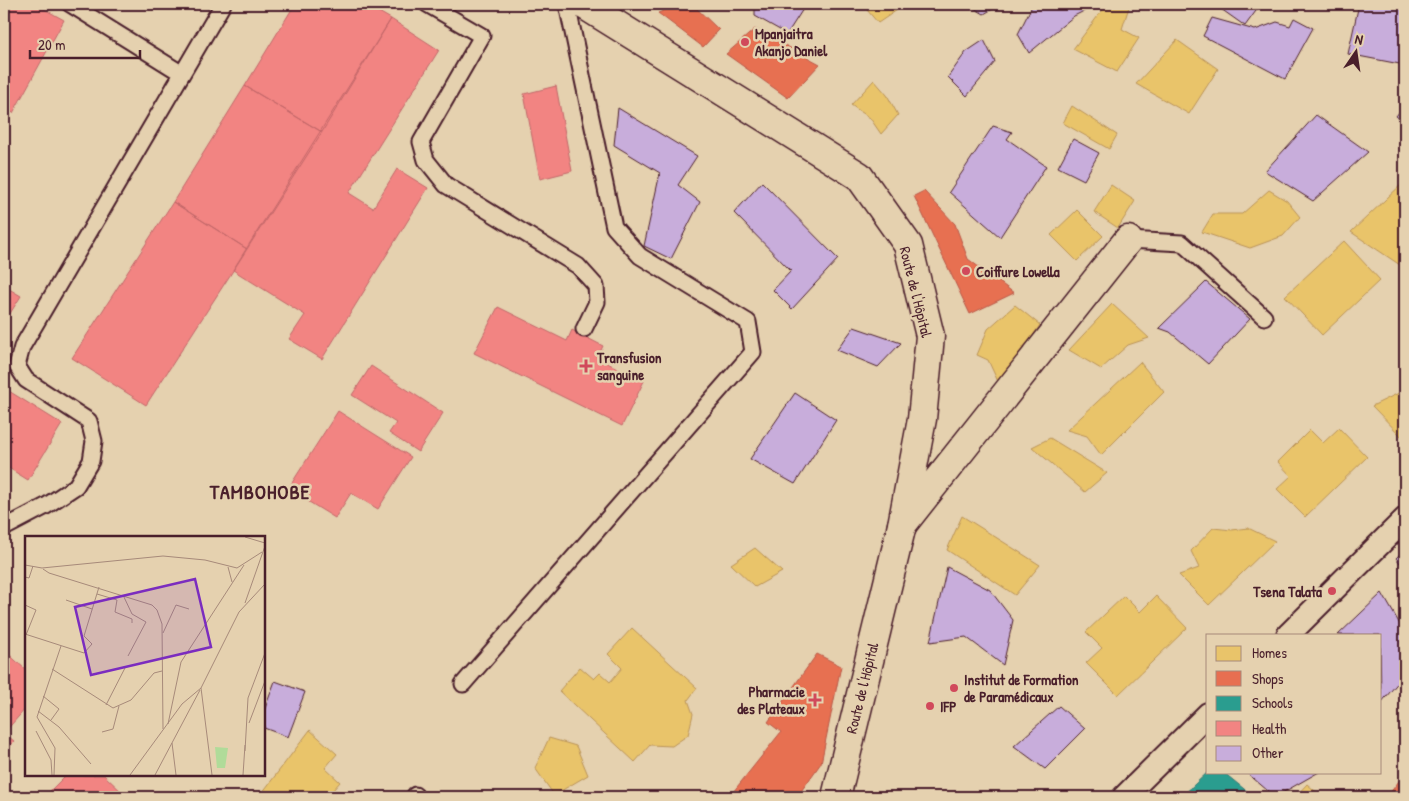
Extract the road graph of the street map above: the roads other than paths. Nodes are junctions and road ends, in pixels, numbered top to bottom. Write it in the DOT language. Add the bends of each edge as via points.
graph roads {
  1 [pos="70,4"];
  2 [pos="223,4"];
  3 [pos="427,4"];
  4 [pos="567,4"];
  5 [pos="583,4"];
  6 [pos="181,73"];
  7 [pos="1128,240"];
  8 [pos="1264,317"];
  9 [pos="584,329"];
  10 [pos="1405,519"];
  11 [pos="902,525"];
  12 [pos="4,528"];
  13 [pos="1289,634"];
  14 [pos="463,684"];
  15 [pos="1206,716"];
  16 [pos="836,797"];
  17 [pos="1124,797"];
  1 -- 6 [label="lane"];
  2 -- 6 [label="lane"];
  3 -- 9 [label="lane" via="482,36 421,142 426,160 446,186 578,266 596,286 597,302"];
  4 -- 14 [label="lane" via="614,227 640,256 748,322 753,352"];
  5 -- 11 [label="street, Route de l'Hôpital" via="860,176 908,245 930,336 922,419"];
  6 -- 12 [label="lane" via="19,357 17,366 26,380 88,421 94,442 91,461 76,486"];
  7 -- 8 [label="lane" via="1182,242"];
  7 -- 11 [label="street"];
  10 -- 13 [label="street"];
  11 -- 16 [label="street, Route de l'Hôpital"];
  15 -- 17 [label="street"];
}
